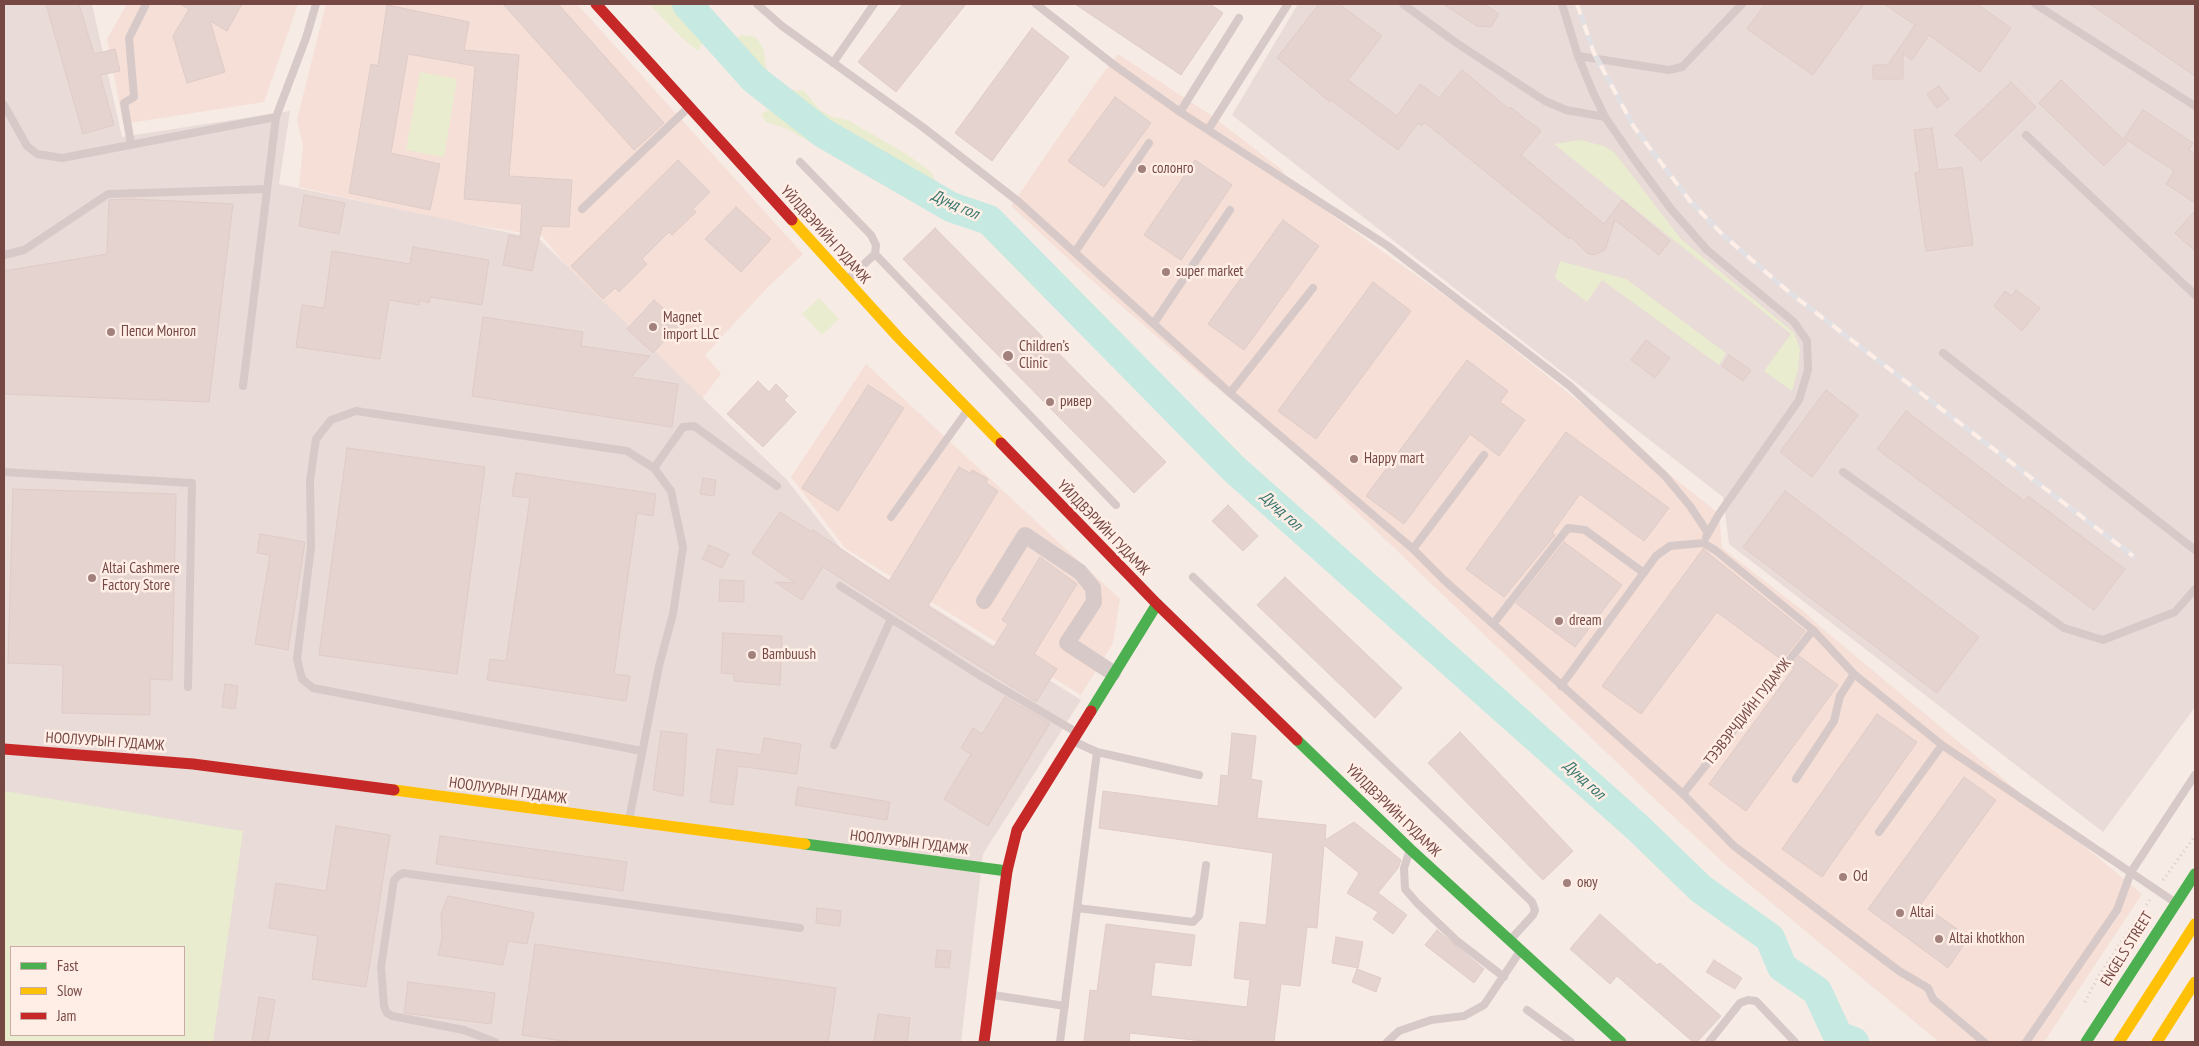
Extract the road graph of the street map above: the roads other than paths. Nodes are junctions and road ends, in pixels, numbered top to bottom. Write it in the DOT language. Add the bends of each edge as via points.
graph roads {
  1 [pos="146,4"];
  2 [pos="316,4"];
  3 [pos="596,4"];
  4 [pos="757,4"];
  5 [pos="874,4"];
  6 [pos="1036,4"];
  7 [pos="1288,4"];
  8 [pos="1403,4"];
  9 [pos="1562,4"];
  10 [pos="1742,4"];
  11 [pos="2035,4"];
  12 [pos="1239,18"];
  13 [pos="1578,56"];
  14 [pos="833,63"];
  15 [pos="4,105"];
  16 [pos="2195,106"];
  17 [pos="688,108"];
  18 [pos="1180,112"];
  19 [pos="276,117"];
  20 [pos="1605,117"];
  21 [pos="1208,130"];
  22 [pos="2026,135"];
  23 [pos="1149,143"];
  24 [pos="131,144"];
  25 [pos="800,162"];
  26 [pos="267,189"];
  27 [pos="582,209"];
  28 [pos="1230,210"];
  29 [pos="1075,252"];
  30 [pos="875,254"];
  31 [pos="4,255"];
  32 [pos="846,281"];
  33 [pos="1313,288"];
  34 [pos="2195,295"];
  35 [pos="1154,323"];
  36 [pos="1943,353"];
  37 [pos="243,386"];
  38 [pos="1230,393"];
  39 [pos="967,411"];
  40 [pos="1484,455"];
  41 [pos="654,468"];
  42 [pos="4,472"];
  43 [pos="1843,472"];
  44 [pos="777,486"];
  45 [pos="1116,504"];
  46 [pos="890,517"];
  47 [pos="1708,533"];
  48 [pos="1703,543"];
  49 [pos="1413,549"];
  50 [pos="2195,550"];
  51 [pos="1644,573"];
  52 [pos="1193,577"];
  53 [pos="840,586"];
  54 [pos="2195,589"];
  55 [pos="984,601"];
  56 [pos="1157,604"];
  57 [pos="892,619"];
  58 [pos="1493,624"];
  59 [pos="1813,630"];
  60 [pos="1113,673"];
  61 [pos="1854,674"];
  62 [pos="188,686"];
  63 [pos="1561,686"];
  64 [pos="1074,736"];
  65 [pos="1942,744"];
  66 [pos="834,745"];
  67 [pos="4,750"];
  68 [pos="642,751"];
  69 [pos="1097,752"];
  70 [pos="1199,775"];
  71 [pos="2195,776"];
  72 [pos="1796,779"];
  73 [pos="1683,794"];
  74 [pos="628,822"];
  75 [pos="1879,832"];
  76 [pos="1410,849"];
  77 [pos="1206,865"];
  78 [pos="1007,871"];
  79 [pos="2131,872"];
  80 [pos="2195,874"];
  81 [pos="2175,902"];
  82 [pos="1077,908"];
  83 [pos="2195,924"];
  84 [pos="800,928"];
  85 [pos="1509,942"];
  86 [pos="1520,952"];
  87 [pos="1504,977"];
  88 [pos="2195,982"];
  89 [pos="991,994"];
  90 [pos="2191,998"];
  91 [pos="1065,1006"];
  92 [pos="1527,1010"];
  93 [pos="495,1042"];
  94 [pos="984,1042"];
  95 [pos="1060,1042"];
  96 [pos="1386,1042"];
  97 [pos="1571,1042"];
  98 [pos="1621,1042"];
  99 [pos="1709,1042"];
  100 [pos="1795,1042"];
  101 [pos="1984,1042"];
  102 [pos="2026,1042"];
  103 [pos="2086,1042"];
  104 [pos="2119,1042"];
  105 [pos="2157,1042"];
  1 -- 24 [label="lane" via="129,38 134,97 124,103"];
  2 -- 19 [label="lane"];
  3 -- 17 [label="main road, YЙЛДВЭРИЙН ГУДАМЖ"];
  4 -- 14 [label="lane"];
  5 -- 14 [label="lane"];
  6 -- 18 [label="lane"];
  7 -- 21 [label="lane"];
  8 -- 20 [label="lane" via="1545,101 1566,110"];
  9 -- 13 [label="lane"];
  10 -- 13 [label="lane" via="1682,67 1669,70"];
  11 -- 16 [label="lane"];
  12 -- 18 [label="lane"];
  13 -- 20 [label="lane"];
  14 -- 29 [label="lane" via="1019,202"];
  15 -- 24 [label="lane" via="26,146 37,154 62,158"];
  17 -- 27 [label="lane"];
  17 -- 32 [label="main road, YЙЛДВЭРИЙН ГУДАМЖ"];
  18 -- 21 [label="lane"];
  19 -- 24 [label="lane"];
  19 -- 26 [label="lane"];
  20 -- 47 [label="lane" via="1697,240 1729,271 1794,322 1808,346 1806,380 1794,409"];
  21 -- 47 [label="lane" via="1388,246 1570,386 1665,476"];
  22 -- 34 [label="lane"];
  23 -- 29 [label="lane"];
  25 -- 30 [label="lane" via="871,235 876,245"];
  26 -- 31 [label="lane" via="108,194 24,250"];
  26 -- 37 [label="lane"];
  28 -- 35 [label="lane"];
  29 -- 35 [label="lane"];
  30 -- 32 [label="lane"];
  30 -- 45 [label="lane"];
  32 -- 39 [label="main road, YЙЛДВЭРИЙН ГУДАМЖ"];
  33 -- 38 [label="lane"];
  35 -- 38 [label="lane"];
  36 -- 50 [label="lane"];
  38 -- 49 [label="lane"];
  39 -- 46 [label="lane"];
  39 -- 56 [label="main road, YЙЛДВЭРИЙН ГУДАМЖ"];
  40 -- 49 [label="lane"];
  41 -- 44 [label="lane" via="682,427 694,426"];
  41 -- 68 [label="lane" via="671,491 683,547 673,614"];
  41 -- 68 [label="lane" via="627,451 608,448 356,411 331,420 316,439 310,480 312,547 297,659 302,679 313,688"];
  42 -- 62 [label="lane" via="192,484"];
  43 -- 54 [label="lane" via="2064,628 2103,640 2175,612"];
  47 -- 48 [label="lane"];
  48 -- 51 [label="lane" via="1670,546 1656,556"];
  48 -- 59 [label="lane"];
  49 -- 58 [label="lane"];
  51 -- 58 [label="lane" via="1585,530 1568,528"];
  51 -- 63 [label="lane"];
  52 -- 85 [label="lane" via="1532,902 1533,915"];
  53 -- 57 [label="lane"];
  55 -- 60 [label="street" via="1025,535 1080,572 1093,588 1094,602 1067,643"];
  56 -- 60 [label="main road"];
  56 -- 76 [label="main road, YЙЛДВЭРИЙН ГУДАМЖ"];
  57 -- 64 [label="lane"];
  57 -- 66 [label="lane"];
  58 -- 63 [label="lane"];
  59 -- 61 [label="lane"];
  59 -- 73 [label="lane, ТЭЭВЭРЧДИЙН ГУДАМЖ"];
  60 -- 64 [label="main road"];
  61 -- 65 [label="lane"];
  61 -- 72 [label="lane" via="1840,696 1834,721"];
  63 -- 73 [label="lane"];
  64 -- 69 [label="lane"];
  64 -- 78 [label="main road" via="1017,830"];
  65 -- 75 [label="lane"];
  65 -- 79 [label="lane"];
  67 -- 74 [label="main road, НООЛУУРЫН ГУДАМЖ" via="193,764"];
  68 -- 74 [label="lane"];
  69 -- 70 [label="lane"];
  69 -- 82 [label="lane"];
  71 -- 79 [label="lane"];
  73 -- 101 [label="lane" via="1734,846 1899,971 1928,988 1933,999"];
  74 -- 78 [label="main road, НООЛУУРЫН ГУДАМЖ"];
  76 -- 85 [label="main road, YЙЛДВЭРИЙН ГУДАМЖ"];
  76 -- 87 [label="lane" via="1404,868 1405,889 1457,941"];
  77 -- 82 [label="lane" via="1199,916 1193,922"];
  78 -- 89 [label="main road"];
  79 -- 81 [label="lane"];
  79 -- 102 [label="lane" via="2117,910"];
  80 -- 81 [label="main road, ENGELS STREET"];
  81 -- 103 [label="main road, ENGELS STREET"];
  82 -- 91 [label="lane"];
  83 -- 104 [label="main road"];
  84 -- 93 [label="lane" via="403,873 394,880 381,967 387,1013 464,1030"];
  85 -- 86 [label="main road, YЙЛДВЭРИЙН ГУДАМЖ"];
  86 -- 87 [label="lane"];
  86 -- 98 [label="main road, YЙЛДВЭРИЙН ГУДАМЖ"];
  87 -- 96 [label="lane" via="1484,1005 1464,1016 1431,1020 1399,1031"];
  88 -- 90 [label="main road"];
  89 -- 91 [label="lane"];
  89 -- 94 [label="main road"];
  90 -- 105 [label="main road"];
  91 -- 95 [label="lane"];
  92 -- 97 [label="lane"];
  99 -- 100 [label="lane" via="1740,1003 1748,1000 1756,1001"];
}
